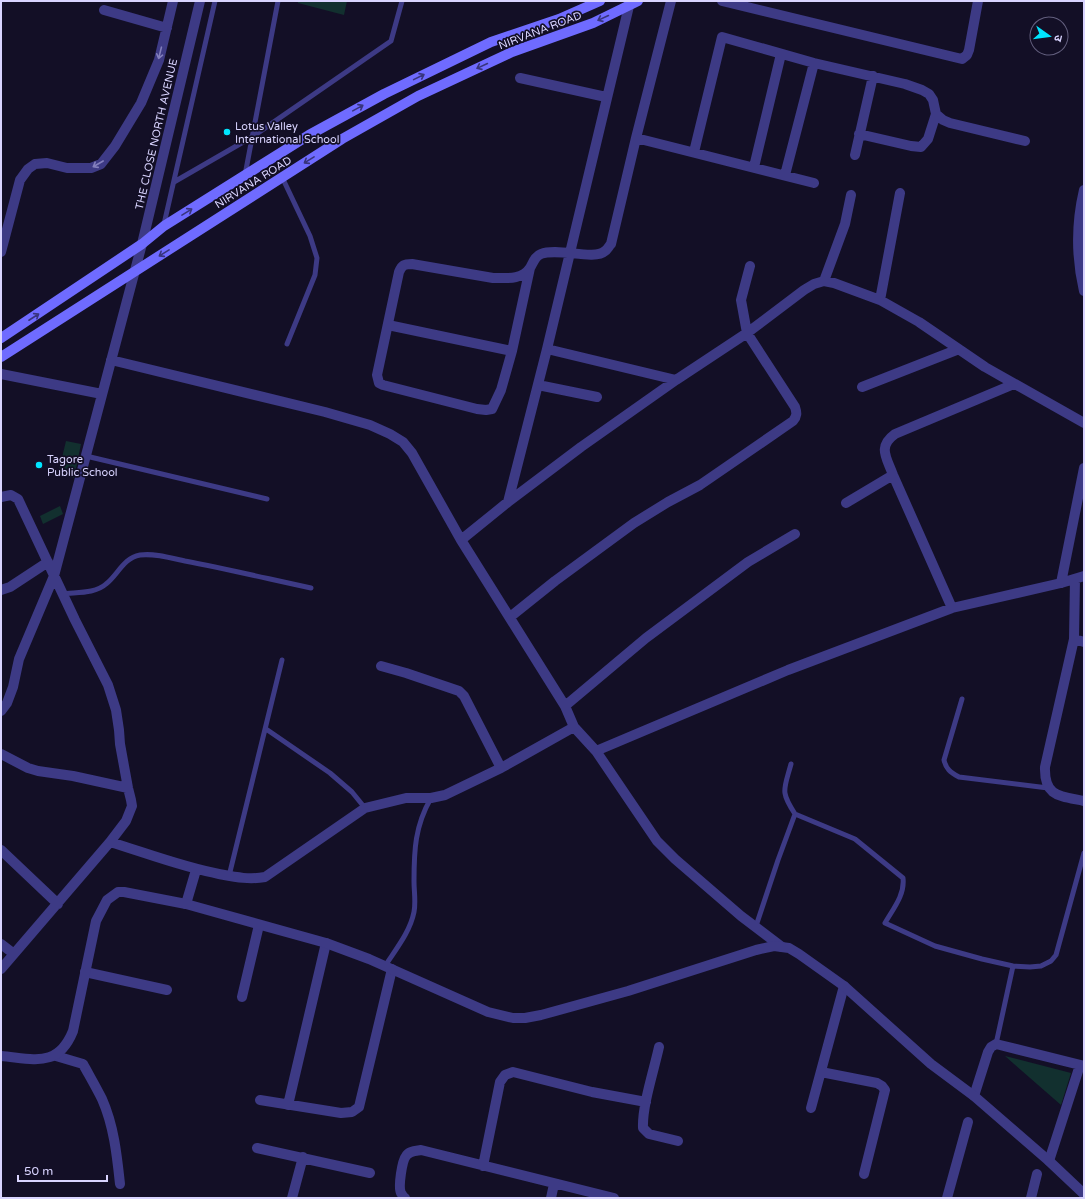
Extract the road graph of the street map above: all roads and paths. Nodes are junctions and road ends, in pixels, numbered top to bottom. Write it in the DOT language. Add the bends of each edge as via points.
graph roads {
  1 [pos="173,1"];
  2 [pos="200,1"];
  3 [pos="215,1"];
  4 [pos="278,1"];
  5 [pos="402,1"];
  6 [pos="600,1"];
  7 [pos="638,1"];
  8 [pos="671,1"];
  9 [pos="722,1"];
  10 [pos="978,1"];
  11 [pos="629,6"];
  12 [pos="104,10"];
  13 [pos="167,28"];
  14 [pos="781,54"];
  15 [pos="814,63"];
  16 [pos="873,76"];
  17 [pos="520,78"];
  18 [pos="606,97"];
  19 [pos="936,114"];
  20 [pos="859,134"];
  21 [pos="252,138"];
  22 [pos="636,138"];
  23 [pos="1025,141"];
  24 [pos="694,152"];
  25 [pos="855,155"];
  26 [pos="754,167"];
  27 [pos="245,175"];
  28 [pos="786,175"];
  29 [pos="282,177"];
  30 [pos="174,182"];
  31 [pos="814,183"];
  32 [pos="1084,190"];
  33 [pos="900,193"];
  34 [pos="851,195"];
  35 [pos="164,226"];
  36 [pos="142,244"];
  37 [pos="1,252"];
  38 [pos="569,252"];
  39 [pos="750,266"];
  40 [pos="530,268"];
  41 [pos="134,272"];
  42 [pos="824,281"];
  43 [pos="1084,291"];
  44 [pos="880,300"];
  45 [pos="388,325"];
  46 [pos="747,333"];
  47 [pos="1,338"];
  48 [pos="286,344"];
  49 [pos="547,349"];
  50 [pos="959,349"];
  51 [pos="512,352"];
  52 [pos="1,356"];
  53 [pos="111,360"];
  54 [pos="1,374"];
  55 [pos="676,380"];
  56 [pos="1014,384"];
  57 [pos="538,385"];
  58 [pos="862,387"];
  59 [pos="102,394"];
  60 [pos="597,398"];
  61 [pos="1084,423"];
  62 [pos="86,456"];
  63 [pos="1084,468"];
  64 [pos="894,475"];
  65 [pos="1,497"];
  66 [pos="267,499"];
  67 [pos="508,502"];
  68 [pos="846,503"];
  69 [pos="795,534"];
  70 [pos="461,540"];
  71 [pos="48,562"];
  72 [pos="54,576"];
  73 [pos="1079,577"];
  74 [pos="1061,583"];
  75 [pos="311,588"];
  76 [pos="1,590"];
  77 [pos="62,594"];
  78 [pos="952,608"];
  79 [pos="510,617"];
  80 [pos="1079,640"];
  81 [pos="282,660"];
  82 [pos="381,666"];
  83 [pos="962,699"];
  84 [pos="565,706"];
  85 [pos="1,711"];
  86 [pos="574,727"];
  87 [pos="266,729"];
  88 [pos="596,751"];
  89 [pos="1,754"];
  90 [pos="791,764"];
  91 [pos="501,768"];
  92 [pos="128,788"];
  93 [pos="1048,788"];
  94 [pos="431,798"];
  95 [pos="1084,801"];
  96 [pos="365,808"];
  97 [pos="795,814"];
  98 [pos="110,842"];
  99 [pos="1,850"];
  100 [pos="1084,853"];
  101 [pos="196,870"];
  102 [pos="230,876"];
  103 [pos="58,904"];
  104 [pos="186,904"];
  105 [pos="259,925"];
  106 [pos="756,926"];
  107 [pos="326,943"];
  108 [pos="1,944"];
  109 [pos="782,946"];
  110 [pos="14,954"];
  111 [pos="1013,966"];
  112 [pos="1,968"];
  113 [pos="388,968"];
  114 [pos="85,972"];
  115 [pos="844,986"];
  116 [pos="167,990"];
  117 [pos="242,997"];
  118 [pos="996,1044"];
  119 [pos="659,1047"];
  120 [pos="1,1056"];
  121 [pos="56,1056"];
  122 [pos="1082,1065"];
  123 [pos="821,1072"];
  124 [pos="974,1096"];
  125 [pos="260,1100"];
  126 [pos="646,1102"];
  127 [pos="288,1105"];
  128 [pos="811,1108"];
  129 [pos="968,1122"];
  130 [pos="678,1141"];
  131 [pos="257,1148"];
  132 [pos="302,1158"];
  133 [pos="1049,1161"];
  134 [pos="483,1166"];
  135 [pos="370,1173"];
  136 [pos="864,1174"];
  137 [pos="1037,1174"];
  138 [pos="120,1184"];
  139 [pos="554,1184"];
  140 [pos="1084,1194"];
  141 [pos="292,1198"];
  142 [pos="405,1198"];
  143 [pos="551,1198"];
  144 [pos="614,1198"];
  145 [pos="947,1198"];
  146 [pos="1032,1198"];
  1 -- 13 [label="street"];
  2 -- 36 [label="street, THE CLOSE NORTH AVENUE"];
  3 -- 30 [label="lane"];
  4 -- 21 [label="lane"];
  5 -- 21 [label="lane" via="391,41"];
  27 -- 6 [label="main road, NIRVANA ROAD, one-way" via="309,135 384,94 491,42 559,19"];
  7 -- 11 [label="main road, NIRVANA ROAD"];
  8 -- 22 [label="street"];
  9 -- 10 [label="street" via="962,59 969,50"];
  11 -- 18 [label="street"];
  11 -- 29 [label="main road, NIRVANA ROAD, one-way" via="594,22 512,52 418,96"];
  12 -- 13 [label="street"];
  13 -- 37 [label="street, one-way" via="159,60 141,103 108,156 101,164 91,168 67,168 47,163 35,164 28,169 20,180"];
  14 -- 15 [label="street"];
  14 -- 24 [label="street" via="722,37"];
  14 -- 26 [label="street"];
  15 -- 16 [label="street"];
  15 -- 28 [label="street"];
  16 -- 19 [label="street" via="905,84 930,94 934,100"];
  16 -- 20 [label="street"];
  17 -- 18 [label="street"];
  18 -- 38 [label="street"];
  19 -- 20 [label="street" via="928,139 921,146"];
  19 -- 23 [label="street" via="950,123"];
  20 -- 25 [label="street"];
  21 -- 27 [label="lane"];
  21 -- 30 [label="lane"];
  22 -- 24 [label="street"];
  22 -- 38 [label="street" via="611,244 606,251 592,256"];
  24 -- 26 [label="street"];
  26 -- 28 [label="street"];
  35 -- 27 [label="main road, NIRVANA ROAD, one-way"];
  28 -- 31 [label="street"];
  29 -- 41 [label="main road, NIRVANA ROAD, one-way"];
  29 -- 48 [label="lane" via="310,236 317,258 315,275"];
  30 -- 35 [label="lane"];
  32 -- 43 [label="street" via="1078,258"];
  33 -- 44 [label="street"];
  34 -- 42 [label="street" via="845,224"];
  35 -- 36 [label="main road, NIRVANA ROAD"];
  36 -- 41 [label="street, THE CLOSE NORTH AVENUE"];
  47 -- 36 [label="main road, NIRVANA ROAD, one-way"];
  38 -- 40 [label="street" via="538,255"];
  38 -- 49 [label="street"];
  39 -- 46 [label="street" via="741,300"];
  40 -- 45 [label="street" via="520,277 493,278 406,264 399,272"];
  40 -- 51 [label="street"];
  41 -- 52 [label="main road, NIRVANA ROAD"];
  41 -- 53 [label="street, THE CLOSE NORTH AVENUE"];
  42 -- 44 [label="street"];
  42 -- 46 [label="street" via="804,290"];
  44 -- 50 [label="street"];
  45 -- 51 [label="street"];
  45 -- 51 [label="street" via="377,375 379,383 477,409 492,409 496,403"];
  46 -- 55 [label="street"];
  46 -- 79 [label="street" via="795,407 797,412 793,421 700,485 634,523"];
  49 -- 55 [label="street"];
  49 -- 57 [label="street"];
  50 -- 56 [label="street"];
  50 -- 58 [label="street"];
  53 -- 59 [label="street, THE CLOSE NORTH AVENUE"];
  53 -- 70 [label="street" via="325,412 370,425 390,434 403,442 412,454"];
  54 -- 59 [label="street"];
  55 -- 67 [label="street"];
  56 -- 61 [label="street"];
  56 -- 64 [label="street" via="895,434 887,440 885,453"];
  57 -- 60 [label="street"];
  57 -- 67 [label="street"];
  59 -- 62 [label="street, THE CLOSE NORTH AVENUE"];
  62 -- 66 [label="lane"];
  62 -- 72 [label="street, THE CLOSE NORTH AVENUE"];
  63 -- 74 [label="street"];
  64 -- 68 [label="street"];
  64 -- 78 [label="street"];
  65 -- 71 [label="street" via="11,495 18,499"];
  67 -- 70 [label="street"];
  69 -- 84 [label="street" via="748,562 646,638"];
  70 -- 79 [label="street"];
  71 -- 72 [label="street"];
  71 -- 76 [label="street" via="10,587"];
  72 -- 77 [label="street"];
  72 -- 85 [label="street, THE CLOSE NORTH AVENUE" via="19,659 11,692"];
  73 -- 74 [label="street"];
  73 -- 80 [label="street"];
  74 -- 78 [label="street"];
  75 -- 77 [label="lane" via="204,564 140,555 125,563 107,584 100,588"];
  77 -- 92 [label="street" via="108,685 118,722"];
  78 -- 88 [label="street" via="788,670"];
  79 -- 84 [label="street"];
  80 -- 93 [label="street" via="1045,767"];
  81 -- 87 [label="lane"];
  82 -- 91 [label="street" via="460,691"];
  83 -- 93 [label="lane" via="944,760 950,772 959,777"];
  84 -- 86 [label="street"];
  86 -- 88 [label="street"];
  86 -- 91 [label="street"];
  87 -- 96 [label="lane" via="330,773 352,792"];
  87 -- 102 [label="lane"];
  88 -- 106 [label="street" via="657,841"];
  89 -- 92 [label="street" via="38,771"];
  90 -- 97 [label="lane" via="784,790 785,798"];
  91 -- 94 [label="street" via="445,795"];
  92 -- 98 [label="street" via="132,806 126,821"];
  93 -- 95 [label="street" via="1062,797"];
  94 -- 96 [label="street" via="406,798"];
  94 -- 113 [label="lane" via="423,812 414,856 415,903 411,924"];
  96 -- 102 [label="street" via="265,877 244,879"];
  97 -- 106 [label="lane"];
  97 -- 111 [label="lane" via="855,839 903,878 904,886 885,923 936,946"];
  98 -- 101 [label="street"];
  98 -- 103 [label="street"];
  99 -- 103 [label="street"];
  100 -- 111 [label="lane" via="1056,955 1052,961 1041,966"];
  101 -- 102 [label="street"];
  101 -- 104 [label="street"];
  103 -- 110 [label="street"];
  104 -- 105 [label="street"];
  104 -- 114 [label="street" via="124,892 112,895 96,921"];
  105 -- 107 [label="street"];
  105 -- 117 [label="street"];
  106 -- 109 [label="street"];
  107 -- 113 [label="street"];
  107 -- 127 [label="street"];
  108 -- 110 [label="street"];
  109 -- 113 [label="street" via="756,950 628,991 525,1018 488,1012"];
  109 -- 115 [label="street" via="799,954"];
  110 -- 112 [label="street"];
  111 -- 118 [label="lane"];
  113 -- 127 [label="street" via="359,1107 352,1112 341,1113"];
  114 -- 116 [label="street"];
  114 -- 121 [label="street" via="73,1031 69,1041"];
  115 -- 123 [label="street"];
  115 -- 124 [label="street" via="931,1064"];
  118 -- 122 [label="street"];
  118 -- 124 [label="street" via="988,1052"];
  119 -- 126 [label="street"];
  120 -- 121 [label="street" via="38,1059"];
  121 -- 138 [label="street" via="83,1064 102,1100 111,1123"];
  122 -- 133 [label="street"];
  123 -- 128 [label="street"];
  123 -- 136 [label="street" via="877,1083 885,1090"];
  124 -- 133 [label="street"];
  125 -- 127 [label="street"];
  126 -- 130 [label="street" via="643,1122 646,1132"];
  126 -- 134 [label="street" via="592,1092 513,1072 500,1082"];
  129 -- 145 [label="street"];
  131 -- 132 [label="street"];
  132 -- 135 [label="street"];
  132 -- 141 [label="street"];
  133 -- 140 [label="street"];
  134 -- 139 [label="street"];
  134 -- 142 [label="street" via="421,1150 407,1154 400,1186"];
  137 -- 146 [label="street"];
  139 -- 143 [label="street"];
  139 -- 144 [label="street"];
}
